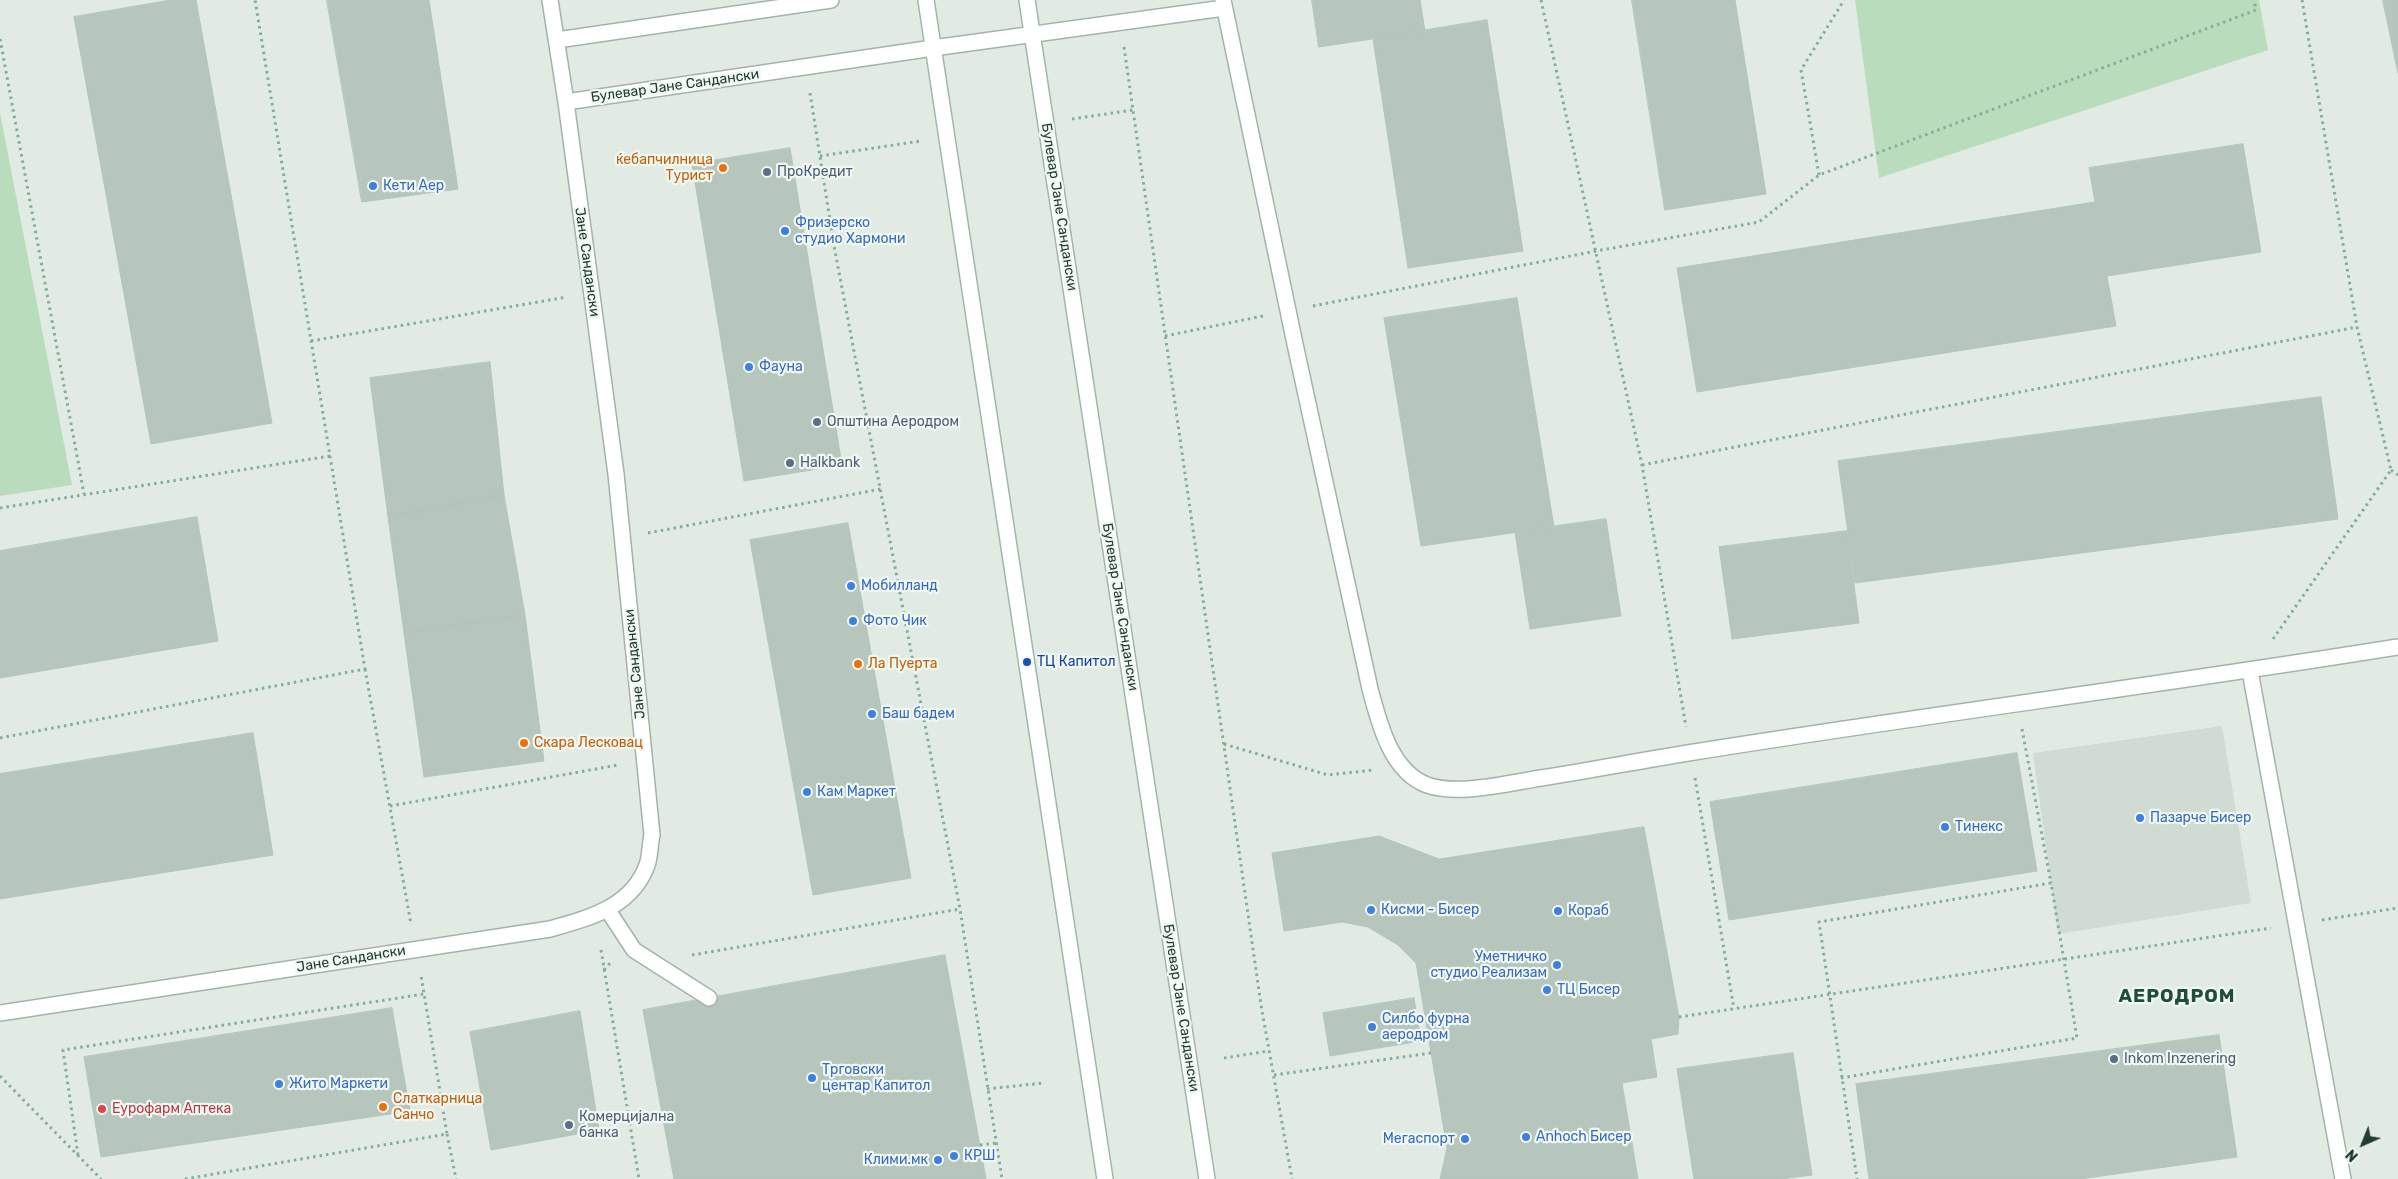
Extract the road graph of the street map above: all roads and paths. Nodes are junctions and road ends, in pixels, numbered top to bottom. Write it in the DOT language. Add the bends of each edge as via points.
graph roads {
  1 [pos="255,0"];
  2 [pos="550,0"];
  3 [pos="831,0"];
  4 [pos="926,0"];
  5 [pos="1028,0"];
  6 [pos="1541,0"];
  7 [pos="1844,0"];
  8 [pos="2254,0"];
  9 [pos="2302,0"];
  10 [pos="1224,4"];
  11 [pos="1120,23"];
  12 [pos="1033,35"];
  13 [pos="0,39"];
  14 [pos="557,40"];
  15 [pos="933,48"];
  16 [pos="806,67"];
  17 [pos="566,102"];
  18 [pos="1133,110"];
  19 [pos="1046,123"];
  20 [pos="947,138"];
  21 [pos="820,156"];
  22 [pos="1819,175"];
  23 [pos="1596,250"];
  24 [pos="592,293"];
  25 [pos="1288,311"];
  26 [pos="2357,327"];
  27 [pos="1165,336"];
  28 [pos="311,341"];
  29 [pos="330,456"];
  30 [pos="1642,465"];
  31 [pos="2391,470"];
  32 [pos="2398,475"];
  33 [pos="881,489"];
  34 [pos="84,494"];
  35 [pos="0,508"];
  36 [pos="622,538"];
  37 [pos="2398,647"];
  38 [pos="365,669"];
  39 [pos="2250,671"];
  40 [pos="2018,705"];
  41 [pos="0,738"];
  42 [pos="1224,744"];
  43 [pos="1690,753"];
  44 [pos="644,761"];
  45 [pos="1403,767"];
  46 [pos="390,806"];
  47 [pos="2051,883"];
  48 [pos="2398,908"];
  49 [pos="960,909"];
  50 [pos="601,913"];
  51 [pos="2296,924"];
  52 [pos="628,940"];
  53 [pos="416,949"];
  54 [pos="687,956"];
  55 [pos="2064,959"];
  56 [pos="604,970"];
  57 [pos="422,984"];
  58 [pos="424,994"];
  59 [pos="1829,995"];
  60 [pos="709,998"];
  61 [pos="1734,1009"];
  62 [pos="0,1013"];
  63 [pos="1679,1017"];
  64 [pos="1269,1051"];
  65 [pos="1431,1053"];
  66 [pos="1224,1058"];
  67 [pos="1274,1075"];
  68 [pos="0,1076"];
  69 [pos="1841,1078"];
  70 [pos="1042,1083"];
  71 [pos="987,1089"];
  72 [pos="447,1134"];
  73 [pos="996,1143"];
  74 [pos="980,1145"];
  75 [pos="78,1155"];
  76 [pos="101,1179"];
  77 [pos="185,1179"];
  78 [pos="456,1179"];
  79 [pos="639,1179"];
  80 [pos="1002,1179"];
  81 [pos="1105,1179"];
  82 [pos="1207,1179"];
  83 [pos="1292,1179"];
  84 [pos="1858,1179"];
  85 [pos="2343,1179"];
  1 -- 28 [label="path"];
  2 -- 14 [label="street, Јане Сандански"];
  3 -- 14 [label="street"];
  4 -- 15 [label="street"];
  5 -- 12 [label="street, Булевар Јане Сандански"];
  6 -- 23 [label="path"];
  7 -- 22 [label="path" via="1801,70"];
  8 -- 22 [label="path" via="2256,10"];
  9 -- 26 [label="path"];
  10 -- 11 [label="street"];
  10 -- 25 [label="street"];
  11 -- 12 [label="street"];
  11 -- 18 [label="path"];
  12 -- 15 [label="street, Булевар Јане Сандански"];
  12 -- 19 [label="street, Булевар Јане Сандански"];
  13 -- 34 [label="path"];
  14 -- 17 [label="street, Јане Сандански"];
  15 -- 16 [label="street, Булевар Јане Сандански"];
  15 -- 20 [label="street"];
  16 -- 17 [label="street, Булевар Јане Сандански"];
  16 -- 21 [label="path"];
  17 -- 24 [label="street, Јане Сандански"];
  18 -- 19 [label="path"];
  18 -- 27 [label="path"];
  19 -- 82 [label="street, Булевар Јане Сандански"];
  20 -- 21 [label="path"];
  20 -- 81 [label="street"];
  21 -- 33 [label="path"];
  22 -- 23 [label="path" via="1759,222"];
  23 -- 25 [label="path"];
  23 -- 30 [label="path"];
  24 -- 28 [label="path"];
  24 -- 36 [label="street, Јане Сандански"];
  25 -- 27 [label="path"];
  25 -- 45 [label="street" via="1370,688 1390,748"];
  26 -- 30 [label="path"];
  26 -- 31 [label="path"];
  27 -- 42 [label="path"];
  28 -- 29 [label="path"];
  29 -- 34 [label="path"];
  29 -- 38 [label="path"];
  30 -- 43 [label="path"];
  31 -- 32 [label="path"];
  31 -- 39 [label="path"];
  33 -- 36 [label="path"];
  33 -- 49 [label="path"];
  34 -- 35 [label="path"];
  36 -- 44 [label="street, Јане Сандански"];
  37 -- 39 [label="street"];
  38 -- 41 [label="path"];
  38 -- 46 [label="path"];
  39 -- 40 [label="street"];
  39 -- 51 [label="street"];
  40 -- 43 [label="street"];
  40 -- 47 [label="path"];
  42 -- 45 [label="path" via="1328,775"];
  42 -- 64 [label="path"];
  43 -- 45 [label="street" via="1466,789 1426,784"];
  43 -- 61 [label="path"];
  44 -- 46 [label="path"];
  44 -- 50 [label="street, Јане Сандански" via="652,835 647,863 633,889"];
  46 -- 53 [label="path"];
  47 -- 55 [label="path"];
  47 -- 59 [label="path" via="1819,922"];
  48 -- 51 [label="path"];
  49 -- 54 [label="path"];
  49 -- 71 [label="path"];
  50 -- 52 [label="street"];
  50 -- 53 [label="street, Јане Сандански" via="550,929"];
  50 -- 56 [label="path"];
  51 -- 55 [label="path"];
  51 -- 85 [label="street"];
  52 -- 56 [label="path"];
  52 -- 60 [label="street" via="634,950"];
  53 -- 62 [label="street, Јане Сандански"];
  55 -- 59 [label="path"];
  55 -- 69 [label="path" via="2077,1038"];
  56 -- 79 [label="path"];
  57 -- 58 [label="path"];
  58 -- 72 [label="path"];
  58 -- 75 [label="path" via="63,1050"];
  59 -- 61 [label="path"];
  59 -- 69 [label="path"];
  61 -- 63 [label="path"];
  64 -- 66 [label="path"];
  64 -- 67 [label="path"];
  65 -- 67 [label="path"];
  67 -- 83 [label="path"];
  68 -- 75 [label="path"];
  69 -- 84 [label="path"];
  70 -- 71 [label="path"];
  71 -- 73 [label="path"];
  72 -- 77 [label="path"];
  72 -- 78 [label="path"];
  73 -- 74 [label="path"];
  73 -- 80 [label="path"];
  75 -- 76 [label="path"];
}
